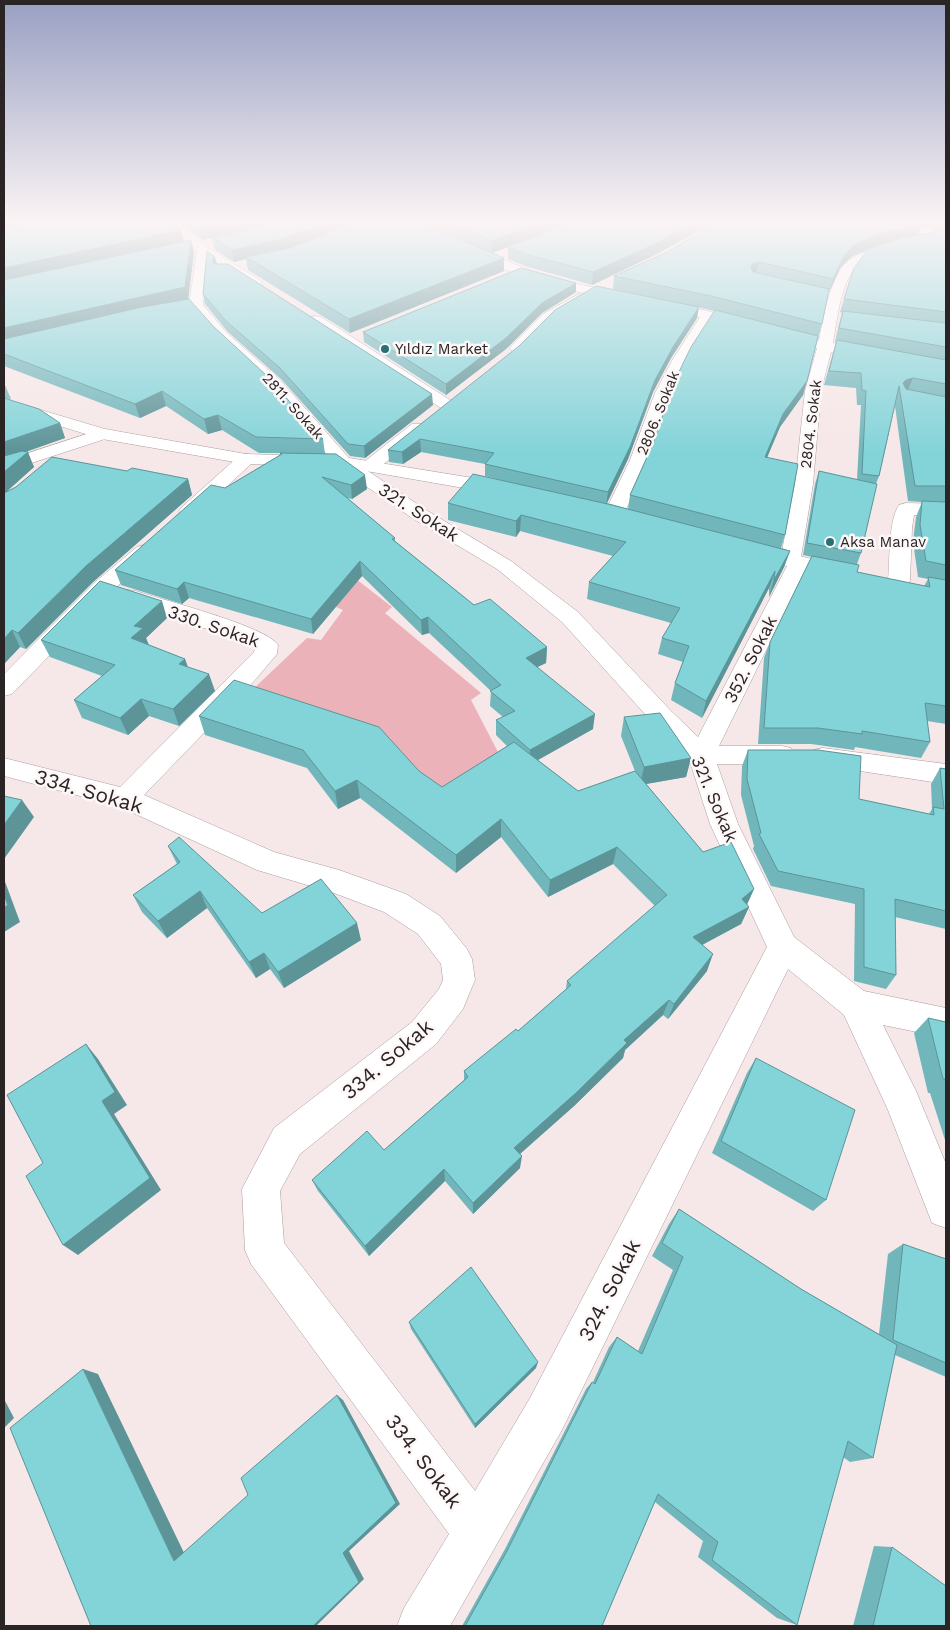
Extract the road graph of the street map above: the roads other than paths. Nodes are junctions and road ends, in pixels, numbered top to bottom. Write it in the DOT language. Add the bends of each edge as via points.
graph roads {
  1 [pos="197,299"];
  2 [pos="579,299"];
  3 [pos="632,299"];
  4 [pos="834,299"];
  5 [pos="196,306"];
  6 [pos="179,309"];
  7 [pos="306,314"];
  8 [pos="708,315"];
  9 [pos="367,333"];
  10 [pos="349,341"];
  11 [pos="825,346"];
  12 [pos="505,359"];
  13 [pos="946,369"];
  14 [pos="461,394"];
  15 [pos="4,404"];
  16 [pos="447,405"];
  17 [pos="102,434"];
  18 [pos="75,442"];
  19 [pos="246,459"];
  20 [pos="343,462"];
  21 [pos="370,466"];
  22 [pos="4,467"];
  23 [pos="41,474"];
  24 [pos="518,492"];
  25 [pos="946,510"];
  26 [pos="632,519"];
  27 [pos="732,546"];
  28 [pos="794,562"];
  29 [pos="857,574"];
  30 [pos="900,582"];
  31 [pos="102,588"];
  32 [pos="4,688"];
  33 [pos="700,755"];
  34 [pos="4,767"];
  35 [pos="946,774"];
  36 [pos="125,798"];
  37 [pos="783,947"];
  38 [pos="856,1004"];
  39 [pos="946,1024"];
  40 [pos="946,1209"];
  41 [pos="477,1533"];
  42 [pos="422,1626"];
  1 -- 5 [label="street"];
  2 -- 12 [label="street" via="548,317"];
  3 -- 8 [label="street"];
  4 -- 11 [label="street, 2804. Sokak" via="837,317"];
  5 -- 6 [label="street"];
  5 -- 20 [label="street, 2811. Sokak" via="222,336 275,384"];
  7 -- 10 [label="street"];
  8 -- 11 [label="street"];
  8 -- 26 [label="street, 2806. Sokak" via="662,393 639,460 605,512"];
  9 -- 10 [label="street"];
  10 -- 16 [label="street"];
  11 -- 13 [label="street"];
  11 -- 28 [label="street, 2804. Sokak" via="813,391"];
  14 -- 16 [label="street"];
  15 -- 17 [label="street"];
  16 -- 21 [label="street"];
  17 -- 18 [label="street"];
  17 -- 19 [label="street"];
  18 -- 22 [label="street"];
  18 -- 23 [label="street"];
  19 -- 20 [label="street"];
  19 -- 31 [label="street"];
  20 -- 21 [label="street"];
  20 -- 33 [label="street, 321. Sokak" via="419,514 504,565 570,617"];
  21 -- 24 [label="street"];
  25 -- 30 [label="street" via="906,509"];
  27 -- 28 [label="street"];
  28 -- 29 [label="street"];
  28 -- 33 [label="street, 352. Sokak"];
  31 -- 32 [label="street"];
  31 -- 36 [label="street, 330. Sokak" via="246,634 267,644 266,654 248,674"];
  33 -- 35 [label="street" via="811,755"];
  33 -- 37 [label="street, 321. Sokak" via="724,824"];
  34 -- 36 [label="street, 334. Sokak"];
  36 -- 41 [label="street, 334. Sokak" via="267,862 339,882 395,903 429,925 456,959 459,980 451,999 424,1033 287,1141 261,1189 265,1250"];
  37 -- 38 [label="street, 321. Sokak"];
  37 -- 41 [label="street, 324. Sokak" via="546,1414"];
  38 -- 39 [label="street"];
  38 -- 40 [label="street, 321. Sokak" via="903,1103"];
  41 -- 42 [label="street, 324. Sokak"];
}
